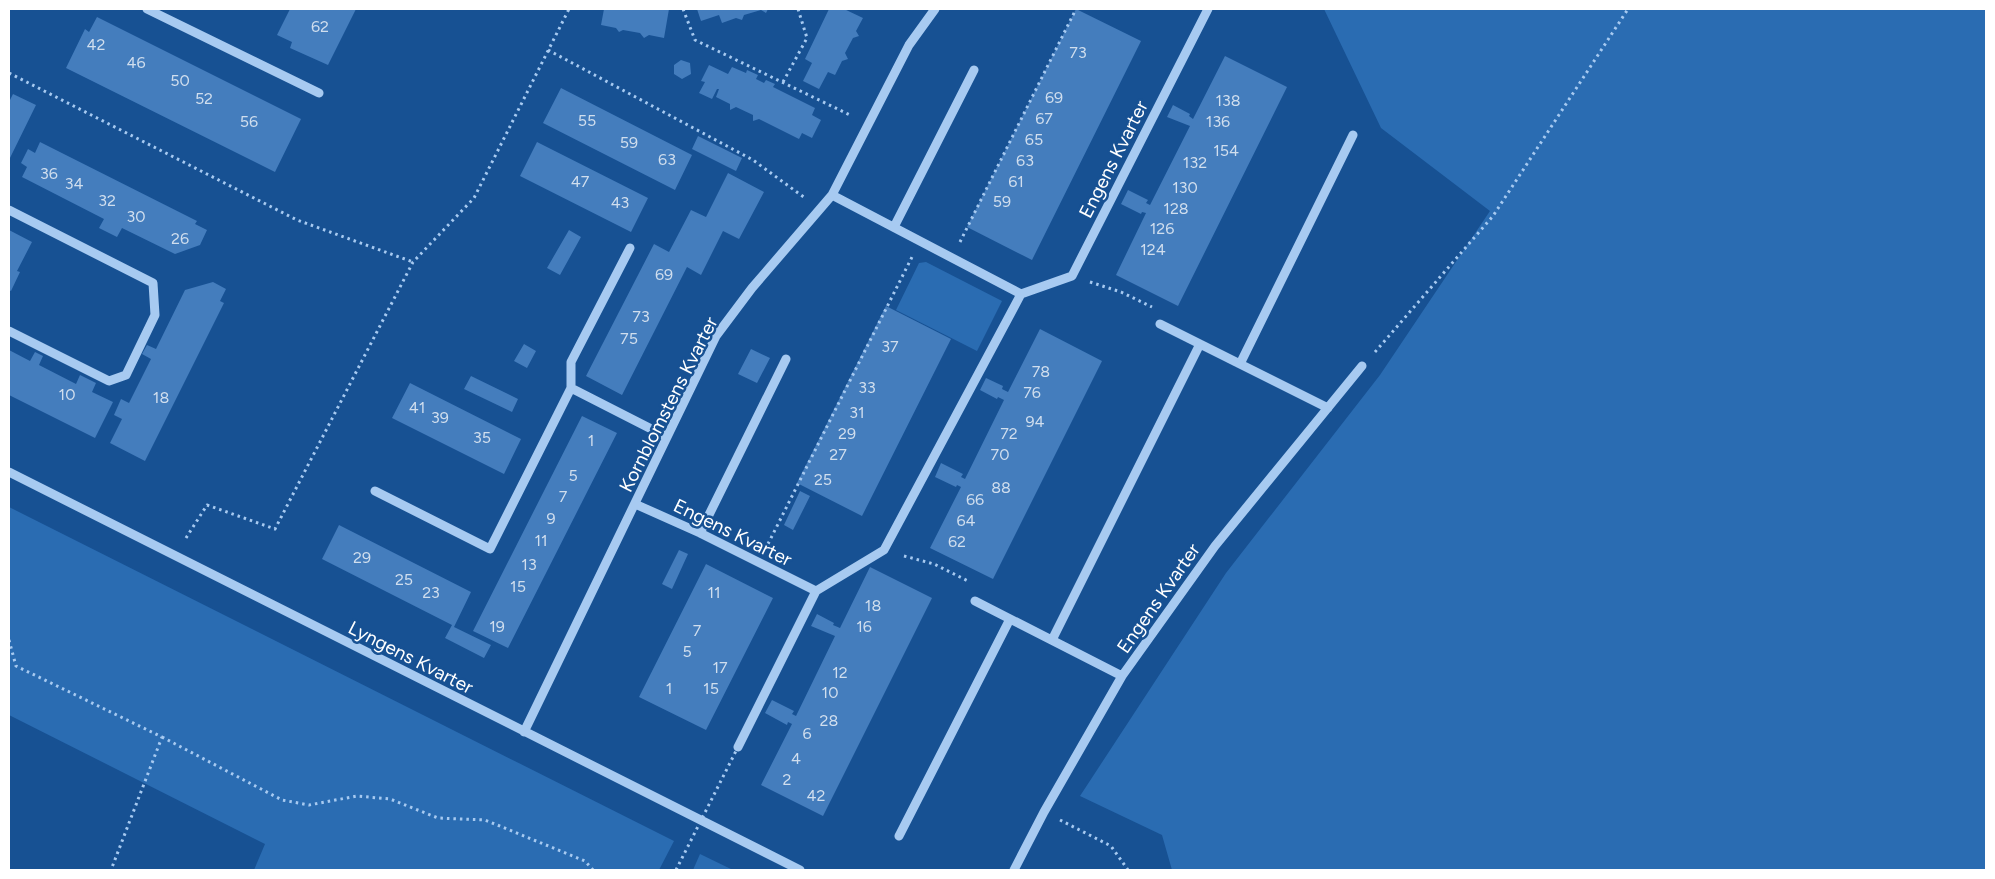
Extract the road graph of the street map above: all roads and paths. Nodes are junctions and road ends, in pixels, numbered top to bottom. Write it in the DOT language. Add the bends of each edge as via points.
graph roads {
  1 [pos="147,9"];
  2 [pos="569,9"];
  3 [pos="683,9"];
  4 [pos="798,9"];
  5 [pos="935,9"];
  6 [pos="1076,9"];
  7 [pos="1208,9"];
  8 [pos="1628,9"];
  9 [pos="548,50"];
  10 [pos="974,70"];
  11 [pos="9,73"];
  12 [pos="783,82"];
  13 [pos="319,93"];
  14 [pos="869,124"];
  15 [pos="1353,134"];
  16 [pos="832,195"];
  17 [pos="820,209"];
  18 [pos="9,210"];
  19 [pos="894,227"];
  20 [pos="920,241"];
  21 [pos="630,248"];
  22 [pos="952,258"];
  23 [pos="413,262"];
  24 [pos="1072,276"];
  25 [pos="1020,294"];
  26 [pos="1160,324"];
  27 [pos="9,332"];
  28 [pos="1200,344"];
  29 [pos="786,360"];
  30 [pos="1240,364"];
  31 [pos="1362,366"];
  32 [pos="571,388"];
  33 [pos="1328,408"];
  34 [pos="667,437"];
  35 [pos="9,472"];
  36 [pos="375,491"];
  37 [pos="635,504"];
  38 [pos="700,533"];
  39 [pos="884,550"];
  40 [pos="176,556"];
  41 [pos="758,563"];
  42 [pos="816,591"];
  43 [pos="974,601"];
  44 [pos="1010,619"];
  45 [pos="9,640"];
  46 [pos="1052,640"];
  47 [pos="1122,676"];
  48 [pos="524,732"];
  49 [pos="162,737"];
  50 [pos="738,747"];
  51 [pos="1044,812"];
  52 [pos="899,836"];
  53 [pos="111,870"];
  54 [pos="593,870"];
  55 [pos="676,870"];
  56 [pos="800,870"];
  57 [pos="1014,870"];
  58 [pos="1128,870"];
  1 -- 13 [label="street"];
  2 -- 9 [label="path"];
  3 -- 12 [label="path" via="695,40"];
  4 -- 12 [label="path" via="807,38"];
  5 -- 14 [label="street, Kornblomstens Kvarter" via="909,45"];
  6 -- 22 [label="path"];
  7 -- 24 [label="street, Engens Kvarter"];
  8 -- 31 [label="path" via="1493,216"];
  9 -- 17 [label="path" via="753,160"];
  9 -- 23 [label="path" via="474,198"];
  10 -- 19 [label="street"];
  11 -- 23 [label="path" via="297,220"];
  12 -- 14 [label="path"];
  14 -- 16 [label="street, Kornblomstens Kvarter"];
  15 -- 30 [label="street"];
  16 -- 17 [label="street, Kornblomstens Kvarter"];
  16 -- 19 [label="street"];
  17 -- 34 [label="street, Kornblomstens Kvarter" via="752,288 716,336"];
  18 -- 27 [label="street" via="153,283 155,315 126,375 109,381"];
  19 -- 20 [label="street"];
  20 -- 22 [label="street"];
  20 -- 41 [label="path"];
  21 -- 32 [label="street" via="571,362"];
  22 -- 25 [label="street"];
  23 -- 40 [label="path" via="275,529 207,504"];
  24 -- 25 [label="street"];
  24 -- 26 [label="path" via="1121,292 1161,311"];
  25 -- 39 [label="street"];
  26 -- 28 [label="street"];
  28 -- 30 [label="street"];
  28 -- 46 [label="street"];
  29 -- 38 [label="street"];
  30 -- 33 [label="street"];
  31 -- 33 [label="street, Engens Kvarter"];
  32 -- 34 [label="street"];
  32 -- 36 [label="street" via="490,549"];
  33 -- 47 [label="street, Engens Kvarter" via="1215,546"];
  34 -- 37 [label="street, Kornblomstens Kvarter"];
  35 -- 40 [label="street, Lyngens Kvarter"];
  37 -- 38 [label="street, Engens Kvarter"];
  37 -- 48 [label="street, Kornblomstens Kvarter"];
  38 -- 41 [label="street, Engens Kvarter"];
  39 -- 42 [label="street"];
  39 -- 43 [label="path" via="934,564 974,583"];
  40 -- 48 [label="street, Lyngens Kvarter"];
  41 -- 42 [label="street, Engens Kvarter"];
  42 -- 50 [label="street"];
  43 -- 44 [label="street"];
  44 -- 46 [label="street"];
  44 -- 52 [label="street"];
  45 -- 49 [label="path" via="16,666"];
  46 -- 47 [label="street"];
  47 -- 51 [label="street, Engens Kvarter"];
  48 -- 56 [label="street, Lyngens Kvarter"];
  49 -- 53 [label="path"];
  49 -- 54 [label="path" via="282,800 309,805 357,796 390,799 438,818 485,820 585,861"];
  50 -- 55 [label="path, bridge"];
  51 -- 57 [label="street, Engens Kvarter"];
  51 -- 58 [label="path" via="1111,846"];
}
